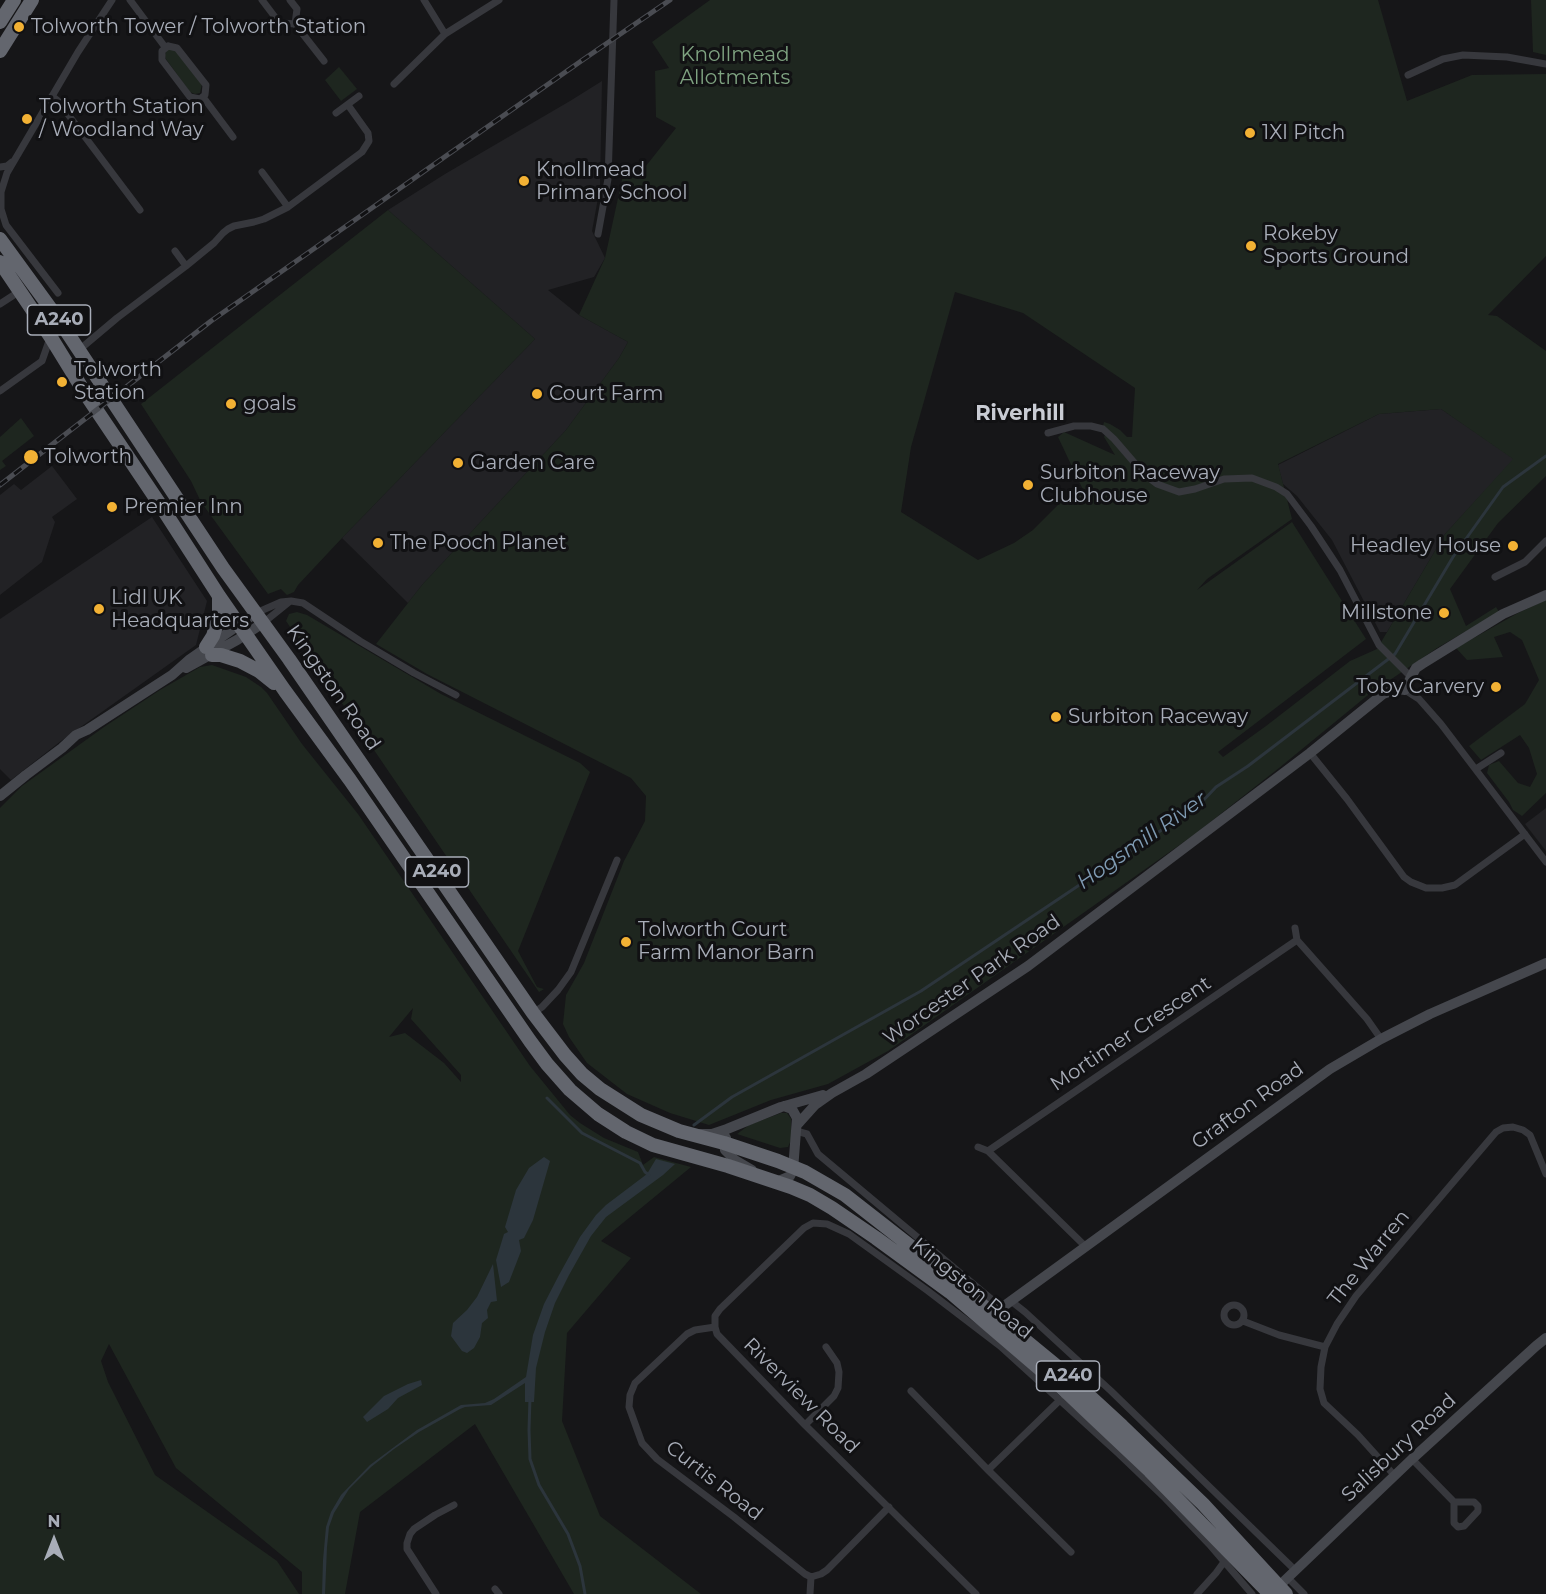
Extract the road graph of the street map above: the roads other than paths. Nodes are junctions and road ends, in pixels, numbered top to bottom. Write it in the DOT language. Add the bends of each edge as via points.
graph roads {
  1 [pos="14,0"];
  2 [pos="32,0"];
  3 [pos="112,0"];
  4 [pos="130,0"];
  5 [pos="262,0"];
  6 [pos="290,0"];
  7 [pos="424,0"];
  8 [pos="500,0"];
  9 [pos="614,0"];
  10 [pos="0,22"];
  11 [pos="295,24"];
  12 [pos="445,34"];
  13 [pos="165,47"];
  14 [pos="0,51"];
  15 [pos="324,61"];
  16 [pos="1546,64"];
  17 [pos="1408,75"];
  18 [pos="394,84"];
  19 [pos="52,96"];
  20 [pos="359,96"];
  21 [pos="203,97"];
  22 [pos="348,105"];
  23 [pos="336,113"];
  24 [pos="232,137"];
  25 [pos="16,158"];
  26 [pos="0,167"];
  27 [pos="262,172"];
  28 [pos="288,207"];
  29 [pos="140,210"];
  30 [pos="598,234"];
  31 [pos="0,239"];
  32 [pos="175,251"];
  33 [pos="0,262"];
  34 [pos="186,266"];
  35 [pos="20,291"];
  36 [pos="58,293"];
  37 [pos="0,304"];
  38 [pos="50,336"];
  39 [pos="78,350"];
  40 [pos="0,392"];
  41 [pos="1048,433"];
  42 [pos="1546,541"];
  43 [pos="1495,577"];
  44 [pos="1546,595"];
  45 [pos="219,596"];
  46 [pos="291,601"];
  47 [pos="250,623"];
  48 [pos="209,651"];
  49 [pos="1410,677"];
  50 [pos="1405,690"];
  51 [pos="285,691"];
  52 [pos="456,695"];
  53 [pos="1310,753"];
  54 [pos="1501,753"];
  55 [pos="1476,769"];
  56 [pos="0,796"];
  57 [pos="1525,834"];
  58 [pos="617,860"];
  59 [pos="1546,862"];
  60 [pos="1295,928"];
  61 [pos="1297,940"];
  62 [pos="1546,963"];
  63 [pos="533,1013"];
  64 [pos="1381,1039"];
  65 [pos="832,1093"];
  66 [pos="784,1106"];
  67 [pos="736,1126"];
  68 [pos="797,1128"];
  69 [pos="691,1134"];
  70 [pos="724,1143"];
  71 [pos="978,1147"];
  72 [pos="988,1151"];
  73 [pos="793,1167"];
  74 [pos="1546,1174"];
  75 [pos="771,1180"];
  76 [pos="1086,1246"];
  77 [pos="1002,1308"];
  78 [pos="1243,1321"];
  79 [pos="715,1327"];
  80 [pos="1546,1338"];
  81 [pos="826,1347"];
  82 [pos="1325,1347"];
  83 [pos="911,1391"];
  84 [pos="1060,1400"];
  85 [pos="805,1425"];
  86 [pos="1412,1459"];
  87 [pos="988,1470"];
  88 [pos="1395,1476"];
  89 [pos="1454,1502"];
  90 [pos="454,1505"];
  91 [pos="889,1507"];
  92 [pos="1071,1552"];
  93 [pos="1224,1562"];
  94 [pos="811,1577"];
  95 [pos="1284,1585"];
  96 [pos="435,1593"];
  97 [pos="972,1593"];
  98 [pos="810,1594"];
  99 [pos="1197,1594"];
  100 [pos="1252,1594"];
  101 [pos="1304,1594"];
  1 -- 10 [label="highway"];
  2 -- 14 [label="highway"];
  3 -- 19 [label="street"];
  4 -- 13 [label="street"];
  5 -- 11 [label="street" via="278,21"];
  6 -- 11 [label="street" via="297,9"];
  7 -- 12 [label="street"];
  8 -- 12 [label="street"];
  9 -- 30 [label="street" via="608,179"];
  11 -- 15 [label="street"];
  12 -- 18 [label="street"];
  13 -- 21 [label="street" via="177,48 206,85"];
  13 -- 21 [label="street" via="162,60 187,94 194,99"];
  16 -- 17 [label="street" via="1463,55 1443,58"];
  19 -- 25 [label="street"];
  19 -- 29 [label="street"];
  20 -- 22 [label="street"];
  21 -- 24 [label="street"];
  22 -- 23 [label="street"];
  22 -- 28 [label="street" via="368,133 366,147"];
  25 -- 26 [label="street"];
  25 -- 36 [label="street" via="1,192 3,217"];
  27 -- 28 [label="street"];
  28 -- 34 [label="street" via="264,219 228,229"];
  31 -- 39 [label="highway, A240"];
  32 -- 34 [label="street"];
  33 -- 35 [label="highway, Kingston Road / A240"];
  34 -- 39 [label="street"];
  35 -- 37 [label="street"];
  35 -- 38 [label="highway, Kingston Road / A240"];
  38 -- 40 [label="street" via="42,361"];
  38 -- 45 [label="highway, Kingston Road / A240"];
  39 -- 47 [label="highway, A240" via="223,568"];
  41 -- 49 [label="street" via="1074,426 1103,429 1145,475 1179,492 1224,479 1252,478 1287,494 1340,570 1379,645"];
  42 -- 43 [label="street" via="1526,562"];
  44 -- 49 [label="street" via="1503,614 1416,668"];
  45 -- 47 [label="highway, Kingston Road / A240"];
  45 -- 48 [label="highway" via="219,616"];
  46 -- 47 [label="street"];
  46 -- 47 [label="street" via="280,602"];
  46 -- 52 [label="street" via="308,605 360,641"];
  47 -- 48 [label="street"];
  47 -- 51 [label="highway, Kingston Road / A240"];
  47 -- 63 [label="highway, Kingston Road / A240"];
  48 -- 51 [label="highway" via="250,666"];
  48 -- 56 [label="street" via="87,730"];
  49 -- 50 [label="street"];
  50 -- 53 [label="street, Worcester Park Road" via="1383,694"];
  50 -- 55 [label="street" via="1419,699"];
  51 -- 75 [label="highway, Kingston Road / A240" via="547,1064 570,1090 598,1114 653,1145"];
  53 -- 57 [label="street" via="1404,877 1426,888 1455,885"];
  53 -- 65 [label="street, Worcester Park Road" via="1028,966"];
  54 -- 55 [label="street"];
  55 -- 57 [label="street"];
  57 -- 59 [label="street"];
  58 -- 63 [label="street" via="571,972"];
  60 -- 61 [label="street"];
  61 -- 64 [label="street"];
  61 -- 72 [label="street, Mortimer Crescent"];
  62 -- 64 [label="street, Grafton Road"];
  63 -- 69 [label="highway, Kingston Road / A240" via="565,1055 600,1089 641,1115"];
  64 -- 76 [label="street, Grafton Road" via="1330,1069"];
  65 -- 66 [label="street"];
  65 -- 68 [label="street" via="815,1105"];
  66 -- 67 [label="street"];
  66 -- 68 [label="street" via="795,1112"];
  67 -- 69 [label="street" via="712,1134"];
  67 -- 70 [label="street"];
  68 -- 73 [label="street"];
  68 -- 77 [label="street" via="807,1134 818,1154"];
  69 -- 70 [label="highway, A240"];
  70 -- 73 [label="highway, Kingston Road / A240"];
  70 -- 75 [label="street" via="730,1156"];
  71 -- 72 [label="street"];
  72 -- 76 [label="street"];
  73 -- 75 [label="street" via="790,1176"];
  73 -- 77 [label="highway, Kingston Road / A240" via="844,1195"];
  74 -- 82 [label="street, The Warren" via="1530,1135 1513,1127 1496,1132 1356,1296"];
  75 -- 95 [label="highway, Kingston Road / A240" via="810,1195 851,1220 950,1292"];
  76 -- 77 [label="street, Grafton Road"];
  77 -- 95 [label="highway, Kingston Road / A240"];
  77 -- 95 [label="street" via="1025,1312 1111,1391"];
  78 -- 82 [label="street"];
  79 -- 84 [label="street" via="720,1309 804,1228 820,1222 849,1234 928,1291 1000,1346"];
  79 -- 85 [label="street, Riverview Road" via="720,1338"];
  79 -- 94 [label="street, Curtis Road" via="687,1334 635,1383 629,1407 642,1443 657,1459"];
  80 -- 86 [label="street, Salisbury Road"];
  81 -- 85 [label="street" via="837,1363 838,1388"];
  82 -- 88 [label="street, The Warren" via="1320,1389 1324,1403"];
  83 -- 87 [label="street"];
  84 -- 87 [label="street"];
  84 -- 93 [label="street" via="1165,1498"];
  85 -- 91 [label="street, Riverview Road"];
  86 -- 88 [label="street, Salisbury Road"];
  86 -- 89 [label="street"];
  87 -- 92 [label="street"];
  88 -- 95 [label="street, Salisbury Road"];
  89 -- 89 [label="street" via="1474,1502 1478,1506 1464,1526 1454,1523"];
  90 -- 96 [label="street" via="414,1529 407,1543"];
  91 -- 94 [label="street" via="827,1570"];
  91 -- 97 [label="street, Riverview Road"];
  93 -- 99 [label="street"];
  93 -- 100 [label="street"];
  94 -- 98 [label="street"];
  95 -- 101 [label="street"];
}
